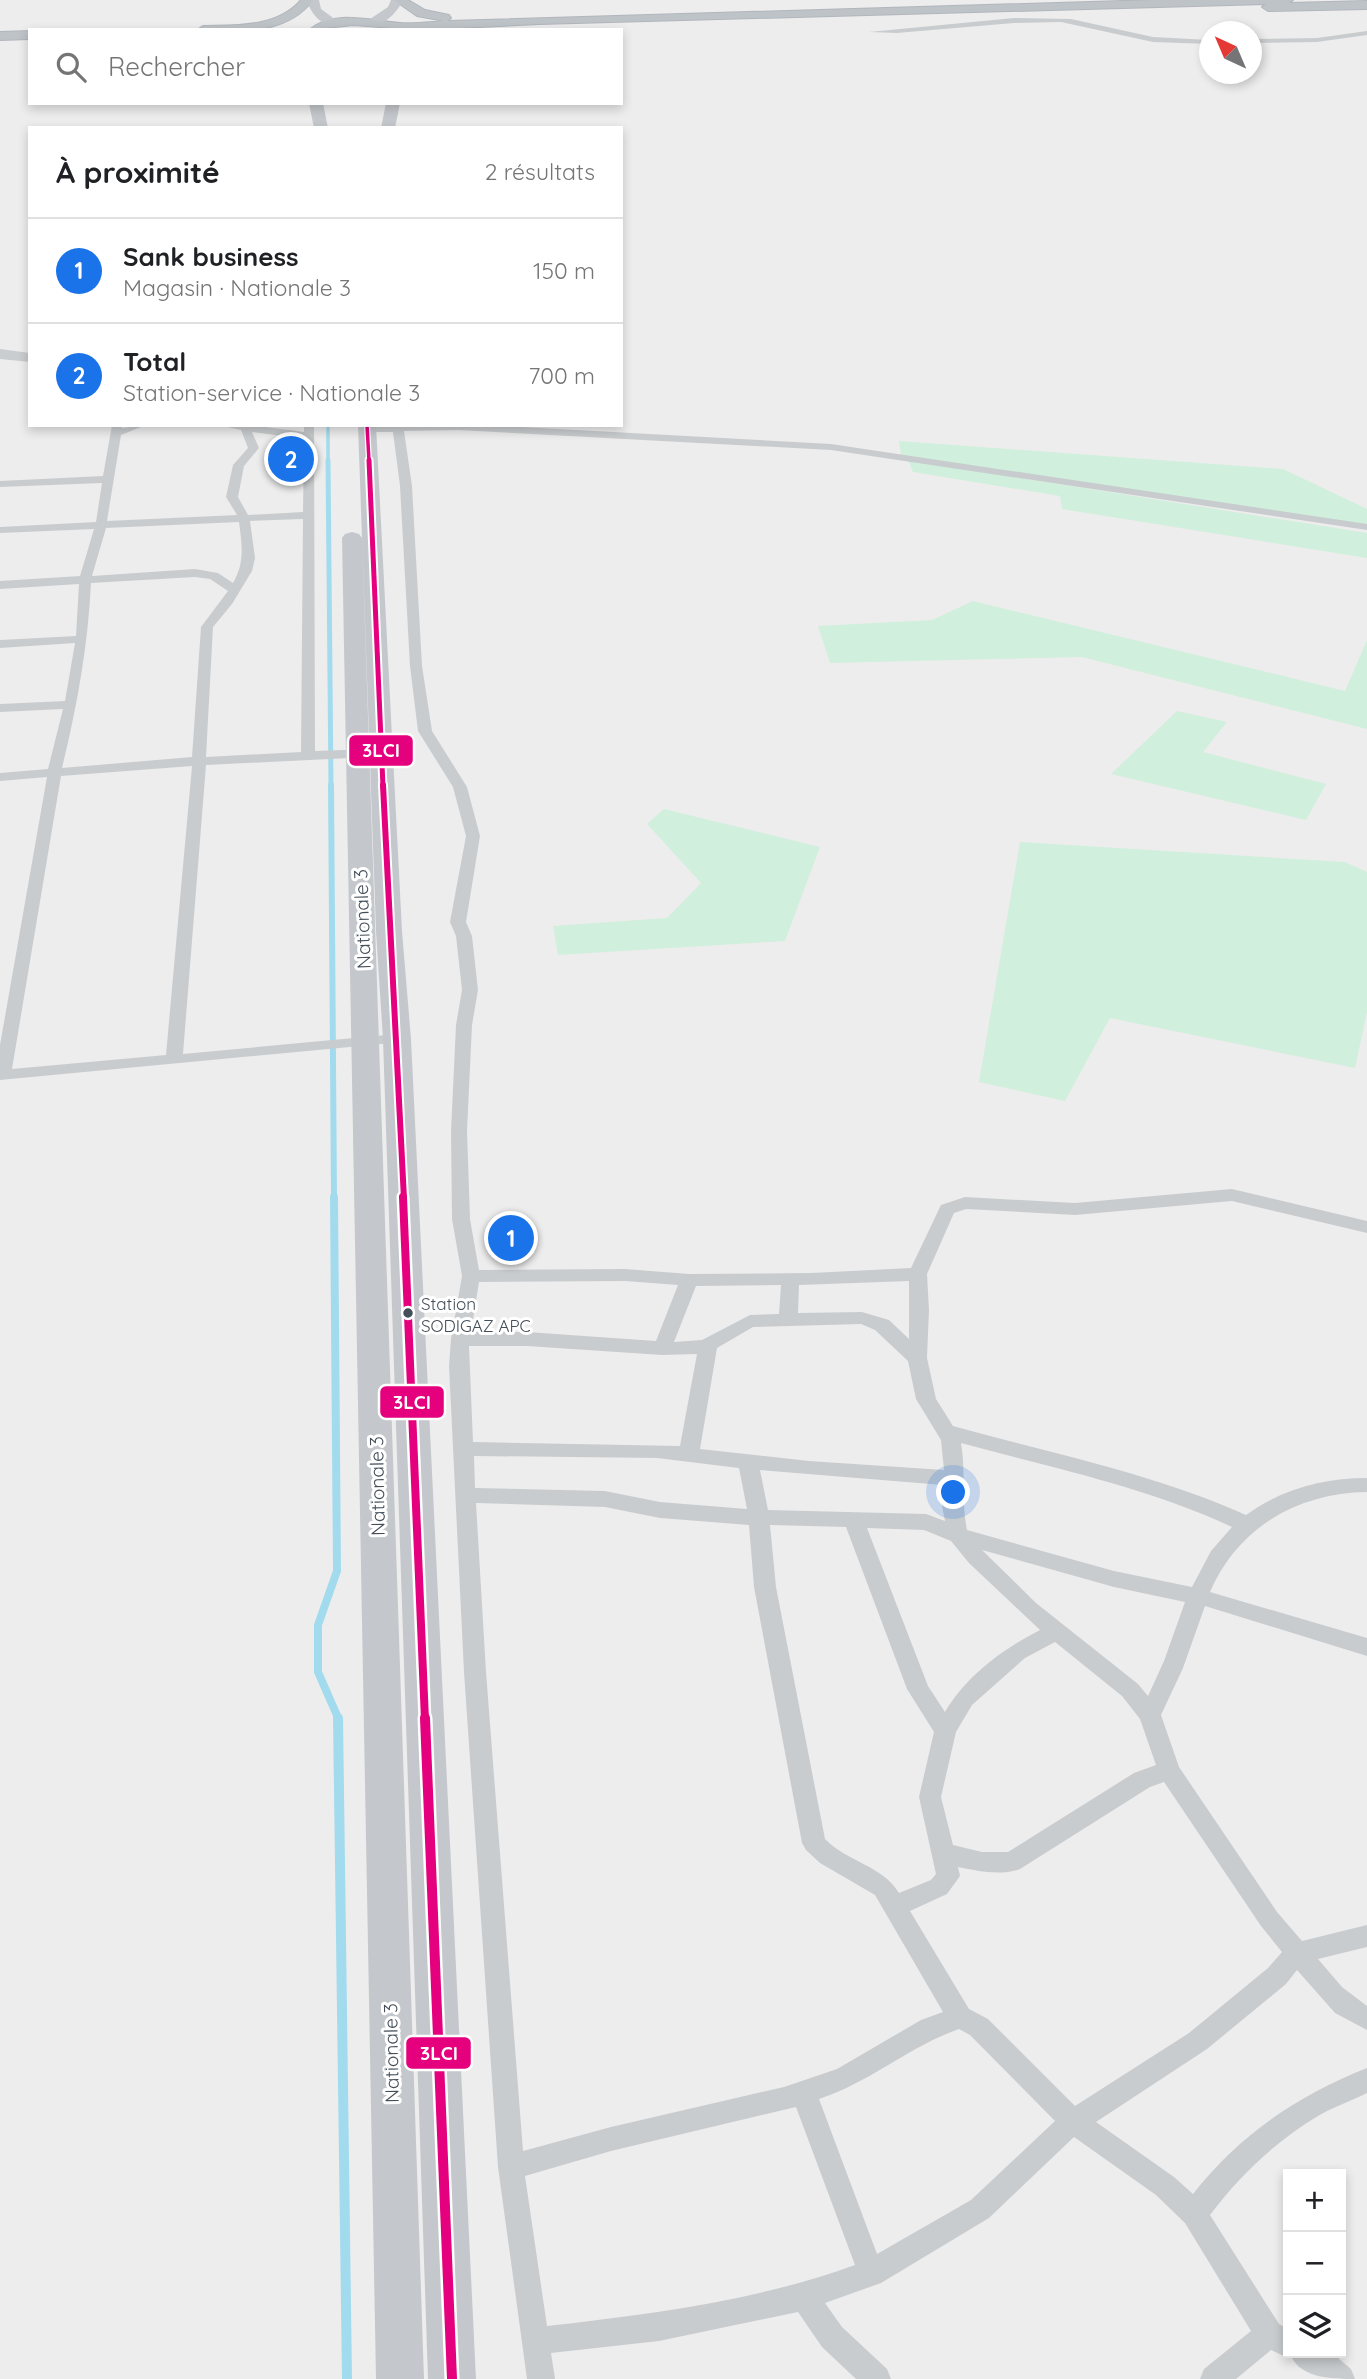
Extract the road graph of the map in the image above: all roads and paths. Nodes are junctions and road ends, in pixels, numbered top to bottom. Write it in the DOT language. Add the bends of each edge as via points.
graph roads {
  1 [pos="307,0"];
  2 [pos="313,0"];
  3 [pos="398,0"];
  4 [pos="1287,0"];
  5 [pos="1367,5"];
  6 [pos="373,22"];
  7 [pos="332,23"];
  8 [pos="543,25"];
  9 [pos="221,28"];
  10 [pos="313,28"];
  11 [pos="391,28"];
  12 [pos="873,32"];
  13 [pos="1367,33"];
  14 [pos="28,35"];
  15 [pos="0,36"];
  16 [pos="1262,41"];
  17 [pos="1199,42"];
  18 [pos="0,44"];
  19 [pos="28,44"];
  20 [pos="316,105"];
  21 [pos="393,105"];
  22 [pos="321,126"];
  23 [pos="388,126"];
  24 [pos="0,354"];
  25 [pos="28,358"];
  26 [pos="245,427"];
  27 [pos="370,427"];
  28 [pos="117,429"];
  29 [pos="309,431"];
  30 [pos="108,479"];
  31 [pos="0,484"];
  32 [pos="309,515"];
  33 [pos="244,518"];
  34 [pos="101,525"];
  35 [pos="1367,527"];
  36 [pos="0,530"];
  37 [pos="85,580"];
  38 [pos="0,585"];
  39 [pos="233,589"];
  40 [pos="82,639"];
  41 [pos="0,644"];
  42 [pos="71,705"];
  43 [pos="0,708"];
  44 [pos="369,753"];
  45 [pos="308,755"];
  46 [pos="199,761"];
  47 [pos="54,774"];
  48 [pos="0,777"];
  49 [pos="18,976"];
  50 [pos="0,979"];
  51 [pos="381,1041"];
  52 [pos="174,1060"];
  53 [pos="1,1075"];
  54 [pos="1367,1227"];
  55 [pos="918,1274"];
  56 [pos="471,1276"];
  57 [pos="790,1279"];
  58 [pos="689,1280"];
  59 [pos="788,1319"];
  60 [pos="460,1339"];
  61 [pos="663,1348"];
  62 [pos="708,1348"];
  63 [pos="917,1358"];
  64 [pos="947,1432"];
  65 [pos="464,1449"];
  66 [pos="689,1453"];
  67 [pos="748,1460"];
  68 [pos="953,1478"];
  69 [pos="1367,1485"];
  70 [pos="466,1495"];
  71 [pos="759,1518"];
  72 [pos="853,1521"];
  73 [pos="1248,1525"];
  74 [pos="958,1535"];
  75 [pos="1198,1596"];
  76 [pos="1055,1632"];
  77 [pos="1367,1647"];
  78 [pos="1150,1715"];
  79 [pos="945,1731"];
  80 [pos="1169,1770"];
  81 [pos="942,1853"];
  82 [pos="896,1906"];
  83 [pos="1367,1936"];
  84 [pos="1297,1953"];
  85 [pos="960,2017"];
  86 [pos="1367,2019"];
  87 [pos="1367,2080"];
  88 [pos="803,2092"];
  89 [pos="1073,2121"];
  90 [pos="512,2166"];
  91 [pos="1194,2214"];
  92 [pos="871,2273"];
  93 [pos="804,2297"];
  94 [pos="1279,2339"];
  95 [pos="536,2341"];
  96 [pos="1314,2358"];
  97 [pos="400,2379"];
  98 [pos="452,2379"];
  99 [pos="541,2379"];
  100 [pos="877,2379"];
  101 [pos="1214,2379"];
  102 [pos="1341,2379"];
  1 -- 9 [label="highway" via="293,15 277,21"];
  2 -- 7 [label="main road" via="315,10"];
  3 -- 6 [label="main road"];
  3 -- 8 [label="highway" via="421,13 445,18"];
  4 -- 8 [label="highway"];
  5 -- 8 [label="highway"];
  6 -- 7 [label="highway"];
  6 -- 11 [label="highway"];
  7 -- 10 [label="highway"];
  8 -- 11 [label="highway"];
  12 -- 17 [label="street" via="1043,20 1090,23 1148,39"];
  13 -- 16 [label="street"];
  14 -- 15 [label="highway"];
  18 -- 19 [label="highway"];
  20 -- 22 [label="main road"];
  21 -- 23 [label="main road"];
  24 -- 25 [label="main road"];
  26 -- 29 [label="street"];
  26 -- 33 [label="street" via="254,449 239,465 232,497"];
  27 -- 35 [label="street" via="458,427 831,447"];
  27 -- 44 [label="main road, Nationale 3"];
  27 -- 56 [label="street" via="406,486 416,666 425,731 460,787 473,836 458,922 470,990 459,1131 461,1219"];
  28 -- 30 [label="street"];
  29 -- 32 [label="street"];
  30 -- 31 [label="street"];
  30 -- 34 [label="street"];
  32 -- 33 [label="street"];
  32 -- 45 [label="street"];
  33 -- 34 [label="street"];
  33 -- 39 [label="street" via="249,558"];
  34 -- 36 [label="street"];
  34 -- 37 [label="street"];
  37 -- 38 [label="street"];
  37 -- 39 [label="street" via="195,573 214,576"];
  37 -- 40 [label="street"];
  39 -- 46 [label="street" via="207,627"];
  40 -- 41 [label="street"];
  40 -- 42 [label="street"];
  42 -- 43 [label="street"];
  42 -- 47 [label="street"];
  44 -- 45 [label="street"];
  44 -- 51 [label="main road, Nationale 3"];
  45 -- 46 [label="street"];
  46 -- 47 [label="street"];
  46 -- 52 [label="street"];
  47 -- 48 [label="street"];
  47 -- 49 [label="street"];
  49 -- 50 [label="street"];
  49 -- 53 [label="street"];
  51 -- 52 [label="street"];
  51 -- 97 [label="main road, Nationale 3"];
  51 -- 98 [label="main road, Nationale 3"];
  52 -- 53 [label="street"];
  54 -- 55 [label="street" via="1232,1195 1074,1209 965,1203 947,1209"];
  55 -- 57 [label="street"];
  55 -- 63 [label="street"];
  56 -- 58 [label="street" via="625,1275"];
  56 -- 60 [label="street"];
  57 -- 58 [label="street"];
  57 -- 59 [label="street"];
  58 -- 61 [label="street"];
  59 -- 62 [label="street" via="750,1321"];
  59 -- 63 [label="street" via="876,1321"];
  60 -- 61 [label="street"];
  60 -- 65 [label="street"];
  61 -- 62 [label="street"];
  62 -- 66 [label="street"];
  63 -- 64 [label="street" via="926,1399"];
  64 -- 68 [label="street"];
  64 -- 73 [label="street" via="1131,1482"];
  65 -- 66 [label="street"];
  65 -- 70 [label="street"];
  66 -- 67 [label="street"];
  67 -- 68 [label="street"];
  67 -- 71 [label="street"];
  68 -- 74 [label="street"];
  69 -- 73 [label="street" via="1293,1496"];
  70 -- 71 [label="street" via="605,1499 660,1510"];
  70 -- 90 [label="street"];
  71 -- 72 [label="street"];
  71 -- 82 [label="street" via="765,1587 814,1843 828,1856 872,1878"];
  72 -- 74 [label="street" via="926,1522"];
  72 -- 79 [label="street" via="918,1689"];
  73 -- 75 [label="street" via="1218,1556"];
  74 -- 75 [label="street" via="1114,1579"];
  74 -- 76 [label="street"];
  75 -- 77 [label="street"];
  75 -- 78 [label="street"];
  76 -- 78 [label="street" via="1130,1690"];
  76 -- 79 [label="street" via="1017,1652 964,1699"];
  78 -- 80 [label="street"];
  79 -- 81 [label="street" via="930,1797"];
  80 -- 81 [label="street" via="1142,1780 1012,1863"];
  80 -- 84 [label="street"];
  81 -- 82 [label="street" via="948,1876 944,1883"];
  82 -- 85 [label="street"];
  83 -- 84 [label="street"];
  84 -- 86 [label="street" via="1338,2000"];
  84 -- 89 [label="street" via="1277,1976 1198,2041"];
  85 -- 88 [label="street" via="930,2028 844,2079"];
  85 -- 89 [label="street" via="979,2027"];
  87 -- 91 [label="street" via="1308,2108 1259,2144 1214,2187"];
  88 -- 90 [label="street"];
  88 -- 92 [label="street"];
  89 -- 91 [label="street" via="1166,2186"];
  89 -- 92 [label="street" via="981,2209"];
  90 -- 95 [label="street"];
  91 -- 94 [label="street"];
  92 -- 93 [label="street"];
  93 -- 95 [label="street" via="659,2327"];
  93 -- 100 [label="street" via="832,2337"];
  94 -- 101 [label="street"];
  95 -- 99 [label="street"];
  96 -- 102 [label="street"];
}
